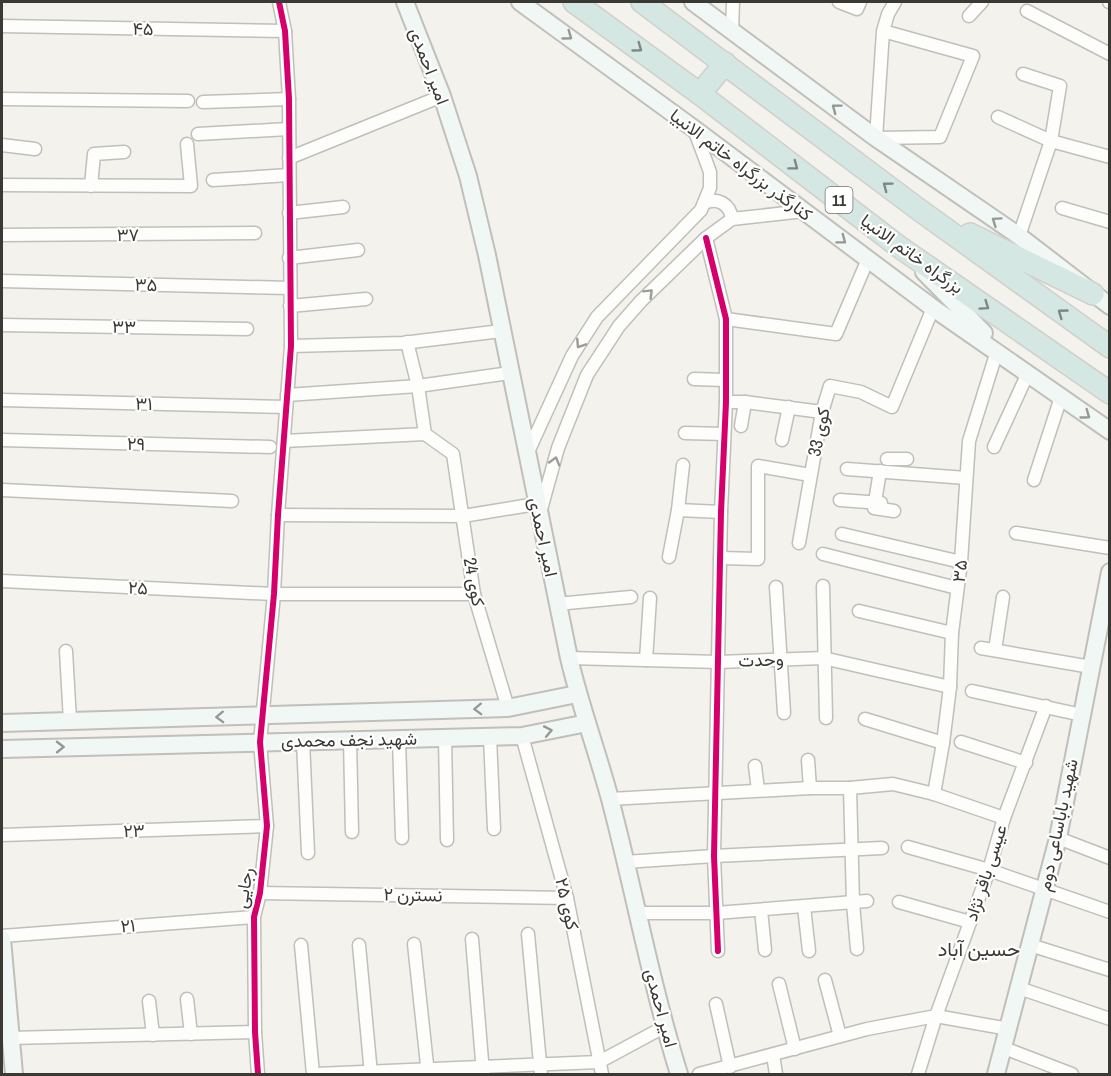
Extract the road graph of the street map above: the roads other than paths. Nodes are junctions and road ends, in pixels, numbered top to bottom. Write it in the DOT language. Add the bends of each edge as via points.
graph roads {
  1 [pos="279,2"];
  2 [pos="405,2"];
  3 [pos="520,2"];
  4 [pos="574,2"];
  5 [pos="642,2"];
  6 [pos="693,2"];
  7 [pos="733,2"];
  8 [pos="839,2"];
  9 [pos="860,2"];
  10 [pos="895,2"];
  11 [pos="982,2"];
  12 [pos="1027,11"];
  13 [pos="969,16"];
  14 [pos="2,26"];
  15 [pos="285,31"];
  16 [pos="732,31"];
  17 [pos="883,31"];
  18 [pos="1110,54"];
  19 [pos="725,63"];
  20 [pos="1023,74"];
  21 [pos="700,94"];
  22 [pos="442,96"];
  23 [pos="2,99"];
  24 [pos="289,99"];
  25 [pos="188,101"];
  26 [pos="203,102"];
  27 [pos="998,117"];
  28 [pos="693,128"];
  29 [pos="288,129"];
  30 [pos="198,134"];
  31 [pos="876,138"];
  32 [pos="1051,141"];
  33 [pos="187,144"];
  34 [pos="2,145"];
  35 [pos="35,149"];
  36 [pos="124,152"];
  37 [pos="1110,157"];
  38 [pos="289,158"];
  39 [pos="289,175"];
  40 [pos="213,180"];
  41 [pos="2,185"];
  42 [pos="91,186"];
  43 [pos="704,203"];
  44 [pos="343,207"];
  45 [pos="1062,208"];
  46 [pos="918,209"];
  47 [pos="804,211"];
  48 [pos="289,213"];
  49 [pos="732,219"];
  50 [pos="1110,222"];
  51 [pos="255,233"];
  52 [pos="2,235"];
  53 [pos="1019,236"];
  54 [pos="706,238"];
  55 [pos="898,246"];
  56 [pos="358,250"];
  57 [pos="289,258"];
  58 [pos="868,259"];
  59 [pos="2,281"];
  60 [pos="290,288"];
  61 [pos="366,299"];
  62 [pos="1101,300"];
  63 [pos="290,306"];
  64 [pos="933,308"];
  65 [pos="726,320"];
  66 [pos="2,325"];
  67 [pos="247,329"];
  68 [pos="501,331"];
  69 [pos="407,342"];
  70 [pos="291,346"];
  71 [pos="1110,347"];
  72 [pos="1003,355"];
  73 [pos="510,373"];
  74 [pos="1028,373"];
  75 [pos="694,379"];
  76 [pos="725,380"];
  77 [pos="418,386"];
  78 [pos="1110,393"];
  79 [pos="1061,397"];
  80 [pos="2,400"];
  81 [pos="286,401"];
  82 [pos="726,402"];
  83 [pos="745,402"];
  84 [pos="789,407"];
  85 [pos="822,412"];
  86 [pos="741,426"];
  87 [pos="1110,431"];
  88 [pos="686,433"];
  89 [pos="425,434"];
  90 [pos="724,434"];
  91 [pos="2,440"];
  92 [pos="284,441"];
  93 [pos="782,441"];
  94 [pos="270,447"];
  95 [pos="994,447"];
  96 [pos="528,453"];
  97 [pos="907,459"];
  98 [pos="683,465"];
  99 [pos="847,469"];
  100 [pos="884,472"];
  101 [pos="810,475"];
  102 [pos="966,478"];
  103 [pos="1034,480"];
  104 [pos="2,490"];
  105 [pos="840,500"];
  106 [pos="232,501"];
  107 [pos="877,503"];
  108 [pos="538,510"];
  109 [pos="678,510"];
  110 [pos="894,511"];
  111 [pos="721,512"];
  112 [pos="278,515"];
  113 [pos="463,516"];
  114 [pos="1016,533"];
  115 [pos="842,534"];
  116 [pos="799,543"];
  117 [pos="1110,548"];
  118 [pos="823,554"];
  119 [pos="669,557"];
  120 [pos="720,558"];
  121 [pos="961,562"];
  122 [pos="1110,572"];
  123 [pos="2,581"];
  124 [pos="823,586"];
  125 [pos="776,587"];
  126 [pos="957,588"];
  127 [pos="274,594"];
  128 [pos="474,594"];
  129 [pos="632,597"];
  130 [pos="1003,597"];
  131 [pos="650,598"];
  132 [pos="557,604"];
  133 [pos="859,611"];
  134 [pos="952,633"];
  135 [pos="981,648"];
  136 [pos="995,650"];
  137 [pos="66,651"];
  138 [pos="569,658"];
  139 [pos="823,658"];
  140 [pos="646,660"];
  141 [pos="782,660"];
  142 [pos="719,662"];
  143 [pos="1091,668"];
  144 [pos="950,687"];
  145 [pos="972,691"];
  146 [pos="578,694"];
  147 [pos="1046,706"];
  148 [pos="508,708"];
  149 [pos="784,713"];
  150 [pos="1082,715"];
  151 [pos="263,716"];
  152 [pos="826,718"];
  153 [pos="865,719"];
  154 [pos="70,721"];
  155 [pos="2,723"];
  156 [pos="587,723"];
  157 [pos="522,736"];
  158 [pos="490,737"];
  159 [pos="445,738"];
  160 [pos="399,739"];
  161 [pos="350,740"];
  162 [pos="303,741"];
  163 [pos="260,742"];
  164 [pos="962,742"];
  165 [pos="943,743"];
  166 [pos="2,749"];
  167 [pos="808,760"];
  168 [pos="1026,763"];
  169 [pos="755,766"];
  170 [pos="810,788"];
  171 [pos="850,788"];
  172 [pos="758,790"];
  173 [pos="715,794"];
  174 [pos="934,794"];
  175 [pos="610,799"];
  176 [pos="1004,818"];
  177 [pos="267,826"];
  178 [pos="494,829"];
  179 [pos="352,832"];
  180 [pos="2,835"];
  181 [pos="402,838"];
  182 [pos="1058,838"];
  183 [pos="447,840"];
  184 [pos="908,847"];
  185 [pos="882,848"];
  186 [pos="852,850"];
  187 [pos="308,853"];
  188 [pos="714,856"];
  189 [pos="1110,858"];
  190 [pos="625,862"];
  191 [pos="989,870"];
  192 [pos="1044,890"];
  193 [pos="260,893"];
  194 [pos="567,898"];
  195 [pos="867,902"];
  196 [pos="853,903"];
  197 [pos="899,903"];
  198 [pos="804,907"];
  199 [pos="761,910"];
  200 [pos="1110,912"];
  201 [pos="637,913"];
  202 [pos="716,913"];
  203 [pos="254,916"];
  204 [pos="970,922"];
  205 [pos="528,934"];
  206 [pos="2,939"];
  207 [pos="472,939"];
  208 [pos="414,944"];
  209 [pos="301,945"];
  210 [pos="359,945"];
  211 [pos="1030,945"];
  212 [pos="857,949"];
  213 [pos="765,950"];
  214 [pos="718,951"];
  215 [pos="809,951"];
  216 [pos="1110,970"];
  217 [pos="3,979"];
  218 [pos="825,980"];
  219 [pos="778,984"];
  220 [pos="1019,988"];
  221 [pos="187,999"];
  222 [pos="149,1001"];
  223 [pos="716,1004"];
  224 [pos="936,1016"];
  225 [pos="1110,1019"];
  226 [pos="664,1027"];
  227 [pos="1009,1029"];
  228 [pos="7,1032"];
  229 [pos="255,1032"];
  230 [pos="191,1034"];
  231 [pos="153,1035"];
  232 [pos="840,1036"];
  233 [pos="1004,1048"];
  234 [pos="795,1049"];
  235 [pos="773,1055"];
  236 [pos="730,1067"];
  237 [pos="601,1068"];
  238 [pos="541,1070"];
  239 [pos="483,1071"];
  240 [pos="428,1072"];
  241 [pos="371,1073"];
  242 [pos="14,1074"];
  243 [pos="258,1074"];
  244 [pos="315,1074"];
  245 [pos="679,1074"];
  246 [pos="699,1074"];
  247 [pos="776,1074"];
  248 [pos="918,1074"];
  249 [pos="996,1074"];
  250 [pos="1072,1074"];
  1 -- 15 [label="street, رجایی"];
  2 -- 22 [label="main road, امیر احمدی"];
  3 -- 28 [label="main road, کنارگذر بزرگراه خاتم الانبیا, one-way"];
  4 -- 21 [label="highway, بزرگراه خاتم الانبیا / 11, one-way"];
  5 -- 19 [label="highway, 11"];
  6 -- 16 [label="main road"];
  7 -- 16 [label="street"];
  8 -- 9 [label="street" via="857,9"];
  10 -- 17 [label="street"];
  11 -- 13 [label="street"];
  12 -- 18 [label="street"];
  14 -- 15 [label="street, ۴۵"];
  15 -- 24 [label="street, رجایی"];
  31 -- 16 [label="main road, one-way"];
  17 -- 31 [label="street"];
  17 -- 31 [label="street" via="973,56 940,137"];
  19 -- 21 [label="highway"];
  46 -- 19 [label="highway, 11, one-way"];
  20 -- 32 [label="street" via="1060,86"];
  21 -- 55 [label="highway, بزرگراه خاتم الانبیا / 11, one-way"];
  22 -- 38 [label="street"];
  22 -- 68 [label="main road, امیر احمدی" via="468,176"];
  23 -- 25 [label="street"];
  24 -- 26 [label="street"];
  24 -- 29 [label="street, رجایی"];
  27 -- 32 [label="street"];
  28 -- 43 [label="street" via="710,172 710,188"];
  28 -- 47 [label="main road, کنارگذر بزرگراه خاتم الانبیا"];
  29 -- 30 [label="street"];
  29 -- 38 [label="street, رجایی"];
  53 -- 31 [label="main road, one-way"];
  32 -- 37 [label="street"];
  32 -- 53 [label="street"];
  33 -- 42 [label="street" via="191,186"];
  34 -- 35 [label="street"];
  36 -- 42 [label="street" via="94,154"];
  38 -- 39 [label="street, رجایی"];
  39 -- 40 [label="street"];
  39 -- 48 [label="street, رجایی"];
  41 -- 42 [label="street"];
  43 -- 49 [label="street" via="723,203"];
  43 -- 96 [label="street, one-way" via="685,229 597,317 572,356"];
  44 -- 48 [label="street"];
  45 -- 50 [label="street"];
  46 -- 62 [label="highway"];
  71 -- 46 [label="highway, 11, one-way"];
  47 -- 49 [label="street"];
  47 -- 58 [label="main road, کنارگذر بزرگراه خاتم الانبیا, one-way"];
  48 -- 57 [label="street, رجایی"];
  49 -- 54 [label="street"];
  51 -- 52 [label="street, ۳۷"];
  53 -- 62 [label="main road"];
  54 -- 65 [label="street"];
  108 -- 54 [label="street, one-way" via="558,448 598,357 641,301"];
  55 -- 72 [label="main road"];
  55 -- 78 [label="highway, بزرگراه خاتم الانبیا / 11, one-way"];
  56 -- 57 [label="street"];
  57 -- 60 [label="street, رجایی"];
  58 -- 64 [label="main road, کنارگذر بزرگراه خاتم الانبیا"];
  58 -- 65 [label="street" via="836,334"];
  59 -- 60 [label="street, ۳۵"];
  60 -- 63 [label="street, رجایی"];
  61 -- 63 [label="street"];
  63 -- 70 [label="street, رجایی"];
  64 -- 72 [label="main road, کنارگذر بزرگراه خاتم الانبیا"];
  64 -- 85 [label="street, کوی 33" via="892,407 861,392 830,386"];
  65 -- 76 [label="street"];
  66 -- 67 [label="street, ۳۳"];
  68 -- 69 [label="street"];
  68 -- 73 [label="main road, امیر احمدی"];
  69 -- 70 [label="street"];
  69 -- 77 [label="street"];
  70 -- 81 [label="street, رجایی"];
  72 -- 74 [label="main road, کنارگذر بزرگراه خاتم الانبیا"];
  72 -- 102 [label="street, ۳۵" via="969,441"];
  73 -- 77 [label="street, ۳۱"];
  73 -- 96 [label="main road, امیر احمدی"];
  74 -- 79 [label="main road, کنارگذر بزرگراه خاتم الانبیا"];
  74 -- 95 [label="street"];
  75 -- 76 [label="street"];
  76 -- 82 [label="street"];
  77 -- 81 [label="street, ۳۱"];
  77 -- 89 [label="street"];
  79 -- 87 [label="main road, کنارگذر بزرگراه خاتم الانبیا, one-way"];
  79 -- 103 [label="street"];
  80 -- 81 [label="street, ۳۱"];
  81 -- 92 [label="street, رجایی"];
  82 -- 83 [label="street"];
  82 -- 90 [label="street"];
  83 -- 84 [label="street"];
  83 -- 86 [label="street"];
  84 -- 85 [label="street"];
  84 -- 93 [label="street"];
  85 -- 101 [label="street, کوی 33"];
  88 -- 90 [label="street"];
  89 -- 92 [label="street"];
  89 -- 113 [label="street, کوی 24" via="453,454"];
  90 -- 111 [label="street"];
  91 -- 94 [label="street, ۲۹"];
  92 -- 112 [label="street, رجایی"];
  96 -- 108 [label="main road, امیر احمدی"];
  97 -- 100 [label="street" via="888,456"];
  98 -- 109 [label="street"];
  99 -- 100 [label="street"];
  100 -- 102 [label="street"];
  100 -- 107 [label="street"];
  101 -- 116 [label="street, کوی 33"];
  101 -- 120 [label="street" via="758,466 758,559"];
  102 -- 121 [label="street, ۳۵"];
  104 -- 106 [label="street"];
  105 -- 107 [label="street"];
  107 -- 110 [label="street" via="873,508"];
  108 -- 113 [label="street"];
  108 -- 132 [label="main road, امیر احمدی"];
  109 -- 111 [label="street"];
  109 -- 119 [label="street"];
  111 -- 120 [label="street"];
  112 -- 113 [label="street"];
  112 -- 127 [label="street, رجایی"];
  113 -- 128 [label="street, کوی 24"];
  114 -- 117 [label="street"];
  115 -- 121 [label="street"];
  118 -- 126 [label="street"];
  120 -- 142 [label="street"];
  121 -- 126 [label="street, ۳۵"];
  122 -- 143 [label="main road, شهید باباساعی دوم"];
  123 -- 127 [label="street, ۲۵"];
  124 -- 139 [label="street"];
  125 -- 141 [label="street"];
  126 -- 134 [label="street, ۳۵"];
  127 -- 128 [label="street, ۲۵"];
  127 -- 151 [label="street, رجایی"];
  128 -- 148 [label="street, کوی 24"];
  129 -- 132 [label="street"];
  130 -- 136 [label="street"];
  131 -- 140 [label="street"];
  132 -- 138 [label="main road, امیر احمدی"];
  133 -- 134 [label="street"];
  134 -- 144 [label="street, ۳۵"];
  135 -- 136 [label="street"];
  136 -- 143 [label="street"];
  137 -- 154 [label="street"];
  138 -- 140 [label="street, وحدت"];
  138 -- 146 [label="main road, امیر احمدی"];
  139 -- 141 [label="street, وحدت"];
  139 -- 144 [label="street, وحدت"];
  139 -- 152 [label="street"];
  140 -- 142 [label="street, وحدت"];
  141 -- 142 [label="street, وحدت"];
  141 -- 149 [label="street"];
  142 -- 173 [label="street"];
  143 -- 150 [label="main road, شهید باباساعی دوم"];
  144 -- 165 [label="street, ۳۵"];
  145 -- 147 [label="street"];
  146 -- 148 [label="main road, شهید نجف محمدی"];
  146 -- 156 [label="main road, امیر احمدی"];
  147 -- 150 [label="street"];
  147 -- 168 [label="street, عیسی باقر نژاد"];
  148 -- 151 [label="main road, شهید نجف محمدی, one-way"];
  150 -- 182 [label="main road, شهید باباساعی دوم"];
  151 -- 154 [label="main road, شهید نجف محمدی, one-way"];
  151 -- 163 [label="street, رجایی"];
  153 -- 165 [label="street"];
  154 -- 155 [label="main road, شهید نجف محمدی"];
  157 -- 156 [label="main road, شهید نجف محمدی, one-way"];
  156 -- 175 [label="main road, امیر احمدی"];
  157 -- 158 [label="main road, شهید نجف محمدی"];
  157 -- 194 [label="street, کوی ۲۵"];
  158 -- 159 [label="main road, شهید نجف محمدی"];
  158 -- 178 [label="street"];
  159 -- 160 [label="main road, شهید نجف محمدی"];
  159 -- 183 [label="street"];
  160 -- 161 [label="main road, شهید نجف محمدی"];
  160 -- 181 [label="street"];
  161 -- 162 [label="main road, شهید نجف محمدی"];
  161 -- 179 [label="street"];
  162 -- 163 [label="main road, شهید نجف محمدی"];
  162 -- 187 [label="street"];
  166 -- 163 [label="main road, شهید نجف محمدی, one-way"];
  163 -- 177 [label="street, رجایی"];
  164 -- 168 [label="street"];
  165 -- 174 [label="street, ۳۵"];
  167 -- 170 [label="street"];
  168 -- 176 [label="street, عیسی باقر نژاد"];
  169 -- 172 [label="street"];
  170 -- 171 [label="street"];
  170 -- 172 [label="street"];
  171 -- 174 [label="street" via="892,784"];
  171 -- 186 [label="street"];
  172 -- 173 [label="street"];
  173 -- 175 [label="street"];
  173 -- 188 [label="street"];
  174 -- 176 [label="street"];
  175 -- 190 [label="main road, امیر احمدی"];
  176 -- 191 [label="street, عیسی باقر نژاد"];
  177 -- 180 [label="street, ۲۳"];
  177 -- 193 [label="street, رجایی"];
  182 -- 189 [label="street"];
  182 -- 192 [label="main road, شهید باباساعی دوم"];
  184 -- 191 [label="street"];
  185 -- 186 [label="street"];
  186 -- 188 [label="street"];
  186 -- 196 [label="street"];
  188 -- 190 [label="street"];
  188 -- 202 [label="street"];
  190 -- 201 [label="main road, امیر احمدی"];
  191 -- 192 [label="street"];
  191 -- 204 [label="street, عیسی باقر نژاد"];
  192 -- 200 [label="street"];
  192 -- 211 [label="main road, شهید باباساعی دوم"];
  193 -- 194 [label="street, نسترن ۲"];
  193 -- 203 [label="street, رجایی"];
  194 -- 237 [label="street, کوی ۲۵"];
  195 -- 196 [label="street"];
  196 -- 198 [label="street"];
  196 -- 212 [label="street"];
  197 -- 204 [label="street"];
  198 -- 199 [label="street"];
  198 -- 215 [label="street"];
  199 -- 202 [label="street"];
  199 -- 213 [label="street"];
  201 -- 202 [label="street"];
  201 -- 226 [label="main road, امیر احمدی"];
  202 -- 214 [label="street"];
  203 -- 206 [label="street, ۲۱"];
  203 -- 229 [label="street, رجایی"];
  204 -- 224 [label="street, عیسی باقر نژاد"];
  205 -- 238 [label="street"];
  206 -- 217 [label="main road"];
  207 -- 239 [label="street"];
  208 -- 240 [label="street"];
  209 -- 244 [label="street"];
  210 -- 241 [label="street"];
  211 -- 216 [label="street"];
  211 -- 220 [label="main road, شهید باباساعی دوم"];
  217 -- 228 [label="main road"];
  218 -- 232 [label="street"];
  219 -- 234 [label="street"];
  220 -- 225 [label="street"];
  220 -- 227 [label="main road, شهید باباساعی دوم"];
  221 -- 230 [label="street"];
  222 -- 231 [label="street"];
  223 -- 236 [label="street"];
  224 -- 227 [label="street"];
  224 -- 232 [label="street"];
  224 -- 248 [label="street, عیسی باقر نژاد"];
  226 -- 237 [label="street"];
  226 -- 245 [label="main road, امیر احمدی"];
  227 -- 233 [label="main road, شهید باباساعی دوم"];
  228 -- 231 [label="street"];
  228 -- 242 [label="main road"];
  229 -- 230 [label="street"];
  229 -- 243 [label="street, رجایی"];
  230 -- 231 [label="street"];
  232 -- 234 [label="street"];
  233 -- 249 [label="main road, شهید باباساعی دوم"];
  233 -- 250 [label="street"];
  234 -- 235 [label="street"];
  235 -- 236 [label="street"];
  235 -- 247 [label="street"];
  236 -- 246 [label="street"];
  237 -- 238 [label="street"];
  238 -- 239 [label="street"];
  239 -- 240 [label="street"];
  240 -- 241 [label="street"];
  241 -- 244 [label="street"];
}
